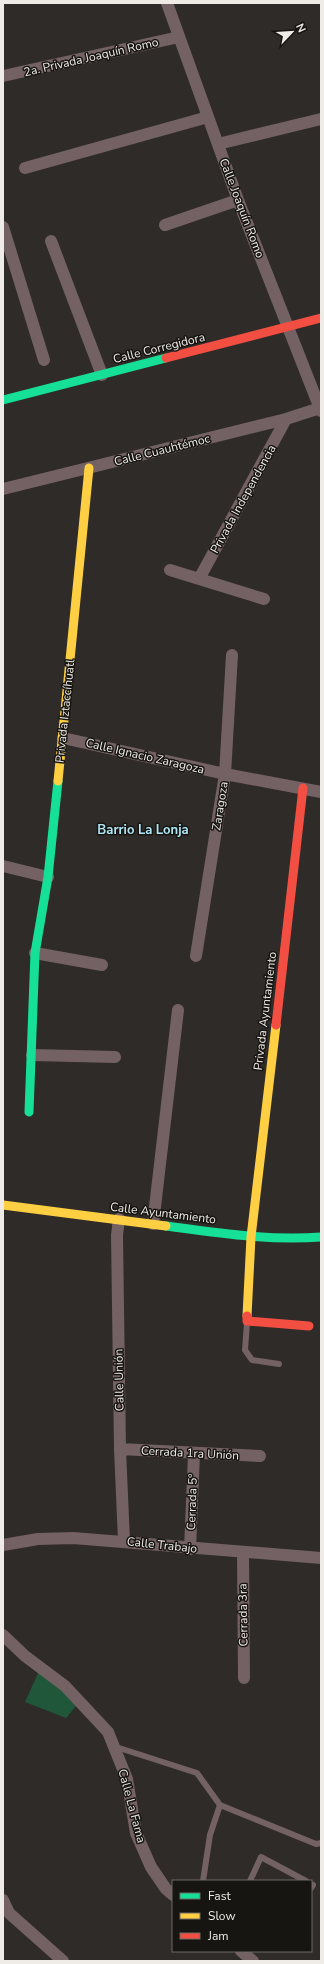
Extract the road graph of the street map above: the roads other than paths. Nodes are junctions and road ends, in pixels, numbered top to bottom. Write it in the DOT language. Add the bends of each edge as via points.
graph roads {
  1 [pos="167,3"];
  2 [pos="179,37"];
  3 [pos="3,76"];
  4 [pos="208,117"];
  5 [pos="321,119"];
  6 [pos="218,144"];
  7 [pos="24,168"];
  8 [pos="238,200"];
  9 [pos="165,225"];
  10 [pos="3,227"];
  11 [pos="51,241"];
  12 [pos="8,256"];
  13 [pos="321,318"];
  14 [pos="289,327"];
  15 [pos="44,360"];
  16 [pos="102,375"];
  17 [pos="3,400"];
  18 [pos="320,410"];
  19 [pos="286,419"];
  20 [pos="89,468"];
  21 [pos="3,489"];
  22 [pos="170,570"];
  23 [pos="199,579"];
  24 [pos="264,599"];
  25 [pos="232,655"];
  26 [pos="63,738"];
  27 [pos="225,774"];
  28 [pos="303,788"];
  29 [pos="321,792"];
  30 [pos="3,866"];
  31 [pos="48,876"];
  32 [pos="35,953"];
  33 [pos="196,956"];
  34 [pos="102,965"];
  35 [pos="178,1010"];
  36 [pos="32,1055"];
  37 [pos="115,1057"];
  38 [pos="29,1112"];
  39 [pos="3,1205"];
  40 [pos="119,1219"];
  41 [pos="153,1224"];
  42 [pos="251,1237"];
  43 [pos="321,1237"];
  44 [pos="247,1321"];
  45 [pos="309,1326"];
  46 [pos="279,1364"];
  47 [pos="120,1449"];
  48 [pos="194,1454"];
  49 [pos="260,1456"];
  50 [pos="124,1542"];
  51 [pos="3,1545"];
  52 [pos="190,1549"];
  53 [pos="242,1553"];
  54 [pos="321,1558"];
  55 [pos="3,1635"];
  56 [pos="244,1678"];
  57 [pos="113,1746"];
  58 [pos="220,1805"];
  59 [pos="321,1843"];
  60 [pos="203,1880"];
  61 [pos="250,1880"];
  62 [pos="304,1880"];
  63 [pos="172,1894"];
  64 [pos="3,1900"];
  65 [pos="241,1952"];
  66 [pos="63,1961"];
  67 [pos="253,1961"];
  1 -- 2 [label="street, Calle Joaquín Romo"];
  2 -- 3 [label="street, 2a. Privada Joaquín Romo"];
  2 -- 4 [label="street, Calle Joaquín Romo"];
  4 -- 6 [label="street, Calle Joaquín Romo"];
  4 -- 7 [label="street"];
  5 -- 6 [label="street"];
  6 -- 8 [label="street, Calle Joaquín Romo"];
  8 -- 9 [label="street"];
  8 -- 14 [label="street, Calle Joaquín Romo"];
  10 -- 12 [label="street"];
  11 -- 16 [label="street"];
  12 -- 15 [label="street"];
  13 -- 14 [label="street, Calle Corregidora"];
  14 -- 16 [label="street, Calle Corregidora"];
  14 -- 18 [label="street, Calle Joaquín Romo"];
  16 -- 17 [label="street, Calle Corregidora"];
  18 -- 19 [label="street, Calle Cuauhtémoc"];
  19 -- 20 [label="street, Calle Cuauhtémoc"];
  19 -- 23 [label="street, Privada Independencia"];
  20 -- 21 [label="street, Calle Cuauhtémoc"];
  20 -- 26 [label="street, Privada Iztaccíhuatl"];
  22 -- 23 [label="street"];
  23 -- 24 [label="street"];
  25 -- 27 [label="street, Zaragoza"];
  26 -- 27 [label="street, Calle Ignacio Zaragoza"];
  26 -- 31 [label="street, Privada Iztaccíhuatl"];
  27 -- 28 [label="street, Calle Ignacio Zaragoza"];
  27 -- 33 [label="street, Zaragoza"];
  28 -- 29 [label="street, Calle Ignacio Zaragoza"];
  28 -- 42 [label="street, Privada Ayuntamiento"];
  30 -- 31 [label="street"];
  31 -- 32 [label="street, Privada Iztaccíhuatl"];
  32 -- 34 [label="street"];
  32 -- 36 [label="street, Privada Iztaccíhuatl"];
  35 -- 41 [label="street"];
  36 -- 37 [label="street"];
  36 -- 38 [label="street, Privada Iztaccíhuatl"];
  39 -- 40 [label="street, Calle Ayuntamiento"];
  40 -- 41 [label="street, Calle Ayuntamiento"];
  40 -- 47 [label="street, Calle Unión" via="117,1234"];
  41 -- 42 [label="street, Calle Ayuntamiento"];
  42 -- 43 [label="street, Calle Ayuntamiento"];
  42 -- 44 [label="street, Privada Ayuntamiento"];
  44 -- 45 [label="street"];
  44 -- 46 [label="lane" via="245,1350 252,1360"];
  47 -- 48 [label="street, Cerrada 1ra Unión"];
  47 -- 50 [label="street, Calle Unión"];
  48 -- 49 [label="street, Cerrada 1ra Unión"];
  48 -- 52 [label="street, Cerrada 5º"];
  50 -- 51 [label="street, Calle Trabajo" via="73,1538 38,1539"];
  50 -- 52 [label="street, Calle Trabajo"];
  52 -- 53 [label="street, Calle Trabajo"];
  53 -- 54 [label="street, Calle Trabajo"];
  53 -- 56 [label="street, Cerrada 3ra"];
  55 -- 57 [label="street, Calle La Fama" via="25,1656 65,1686 108,1732"];
  57 -- 58 [label="lane" via="197,1773"];
  57 -- 63 [label="street, Calle La Fama" via="127,1779 136,1834 151,1867"];
  58 -- 59 [label="lane" via="316,1844"];
  58 -- 60 [label="lane" via="210,1835"];
  61 -- 62 [label="lane" via="261,1857"];
  64 -- 66 [label="street" via="9,1913"];
  65 -- 67 [label="street"];
}
